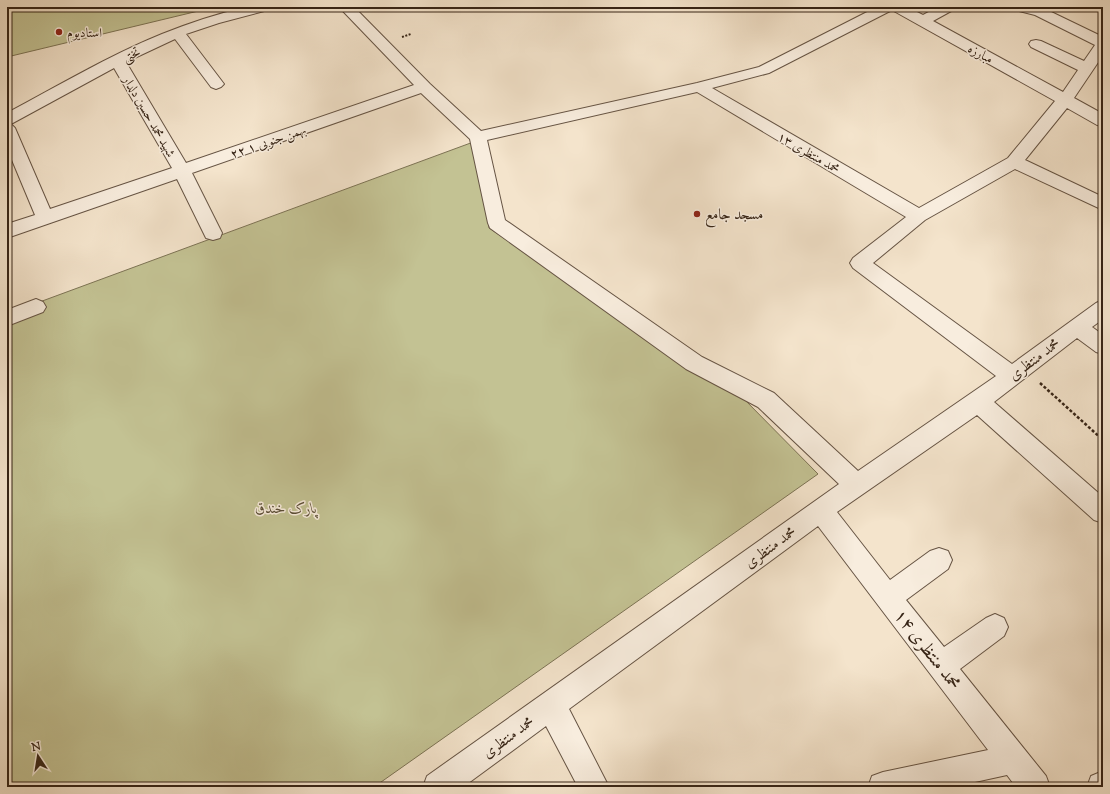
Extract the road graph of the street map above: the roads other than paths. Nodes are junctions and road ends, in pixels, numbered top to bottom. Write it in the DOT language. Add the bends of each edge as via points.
graph roads {
  1 [pos="263,7"];
  2 [pos="346,7"];
  3 [pos="888,7"];
  4 [pos="897,7"];
  5 [pos="948,7"];
  6 [pos="1020,7"];
  7 [pos="923,21"];
  8 [pos="178,33"];
  9 [pos="1036,44"];
  10 [pos="1103,44"];
  11 [pos="118,61"];
  12 [pos="1087,68"];
  13 [pos="216,84"];
  14 [pos="424,87"];
  15 [pos="698,87"];
  16 [pos="1065,100"];
  17 [pos="7,120"];
  18 [pos="1103,121"];
  19 [pos="7,128"];
  20 [pos="478,137"];
  21 [pos="1014,162"];
  22 [pos="182,171"];
  23 [pos="1103,204"];
  24 [pos="918,216"];
  25 [pos="45,218"];
  26 [pos="7,231"];
  27 [pos="213,233"];
  28 [pos="36,307"];
  29 [pos="1103,308"];
  30 [pos="7,318"];
  31 [pos="1077,327"];
  32 [pos="1103,346"];
  33 [pos="1018,372"];
  34 [pos="978,402"];
  35 [pos="857,485"];
  36 [pos="820,510"];
  37 [pos="1103,512"];
  38 [pos="938,560"];
  39 [pos="888,598"];
  40 [pos="995,627"];
  41 [pos="941,666"];
  42 [pos="551,705"];
  43 [pos="1013,758"];
  44 [pos="438,787"];
  45 [pos="594,787"];
  46 [pos="883,787"];
  47 [pos="1035,787"];
  1 -- 8 [label="street, تختی"];
  2 -- 14 [label="street"];
  3 -- 15 [label="street" via="764,70"];
  4 -- 7 [label="street, مبارزه"];
  5 -- 7 [label="street"];
  6 -- 10 [label="street" via="1040,12"];
  7 -- 16 [label="street, مبارزه"];
  8 -- 11 [label="street, تختی"];
  8 -- 13 [label="street"];
  9 -- 12 [label="street"];
  10 -- 12 [label="street"];
  11 -- 17 [label="street, تختی"];
  11 -- 22 [label="street, شهید محمد حسین دلدار"];
  12 -- 16 [label="street"];
  14 -- 20 [label="street"];
  14 -- 22 [label="street, ۲۲ بهمن جنوبی ۱"];
  15 -- 20 [label="street"];
  15 -- 24 [label="street, محمد منتظری ۱۳"];
  16 -- 18 [label="street, مبارزه"];
  16 -- 21 [label="street"];
  19 -- 25 [label="street"];
  20 -- 35 [label="street" via="497,223 694,363 766,400"];
  21 -- 23 [label="street"];
  21 -- 24 [label="street"];
  22 -- 25 [label="street, ۲۲ بهمن جنوبی ۱"];
  22 -- 27 [label="street, شهید محمد حسین دلدار"];
  24 -- 33 [label="street" via="860,263"];
  25 -- 26 [label="street, ۲۲ بهمن جنوبی ۱"];
  28 -- 30 [label="street"];
  29 -- 31 [label="street, محمد منتظری"];
  31 -- 32 [label="street"];
  31 -- 33 [label="street, محمد منتظری"];
  33 -- 34 [label="street, محمد منتظری"];
  34 -- 35 [label="street, محمد منتظری"];
  34 -- 37 [label="street"];
  35 -- 36 [label="street, محمد منتظری"];
  36 -- 39 [label="street, محمد منتظری ۱۴"];
  36 -- 42 [label="street, محمد منتظری"];
  38 -- 39 [label="street"];
  39 -- 41 [label="street, محمد منتظری ۱۴"];
  40 -- 41 [label="street"];
  41 -- 43 [label="street, محمد منتظری ۱۴"];
  42 -- 44 [label="street, محمد منتظری"];
  42 -- 45 [label="street"];
  43 -- 46 [label="street"];
  43 -- 47 [label="street, محمد منتظری ۱۴"];
}
